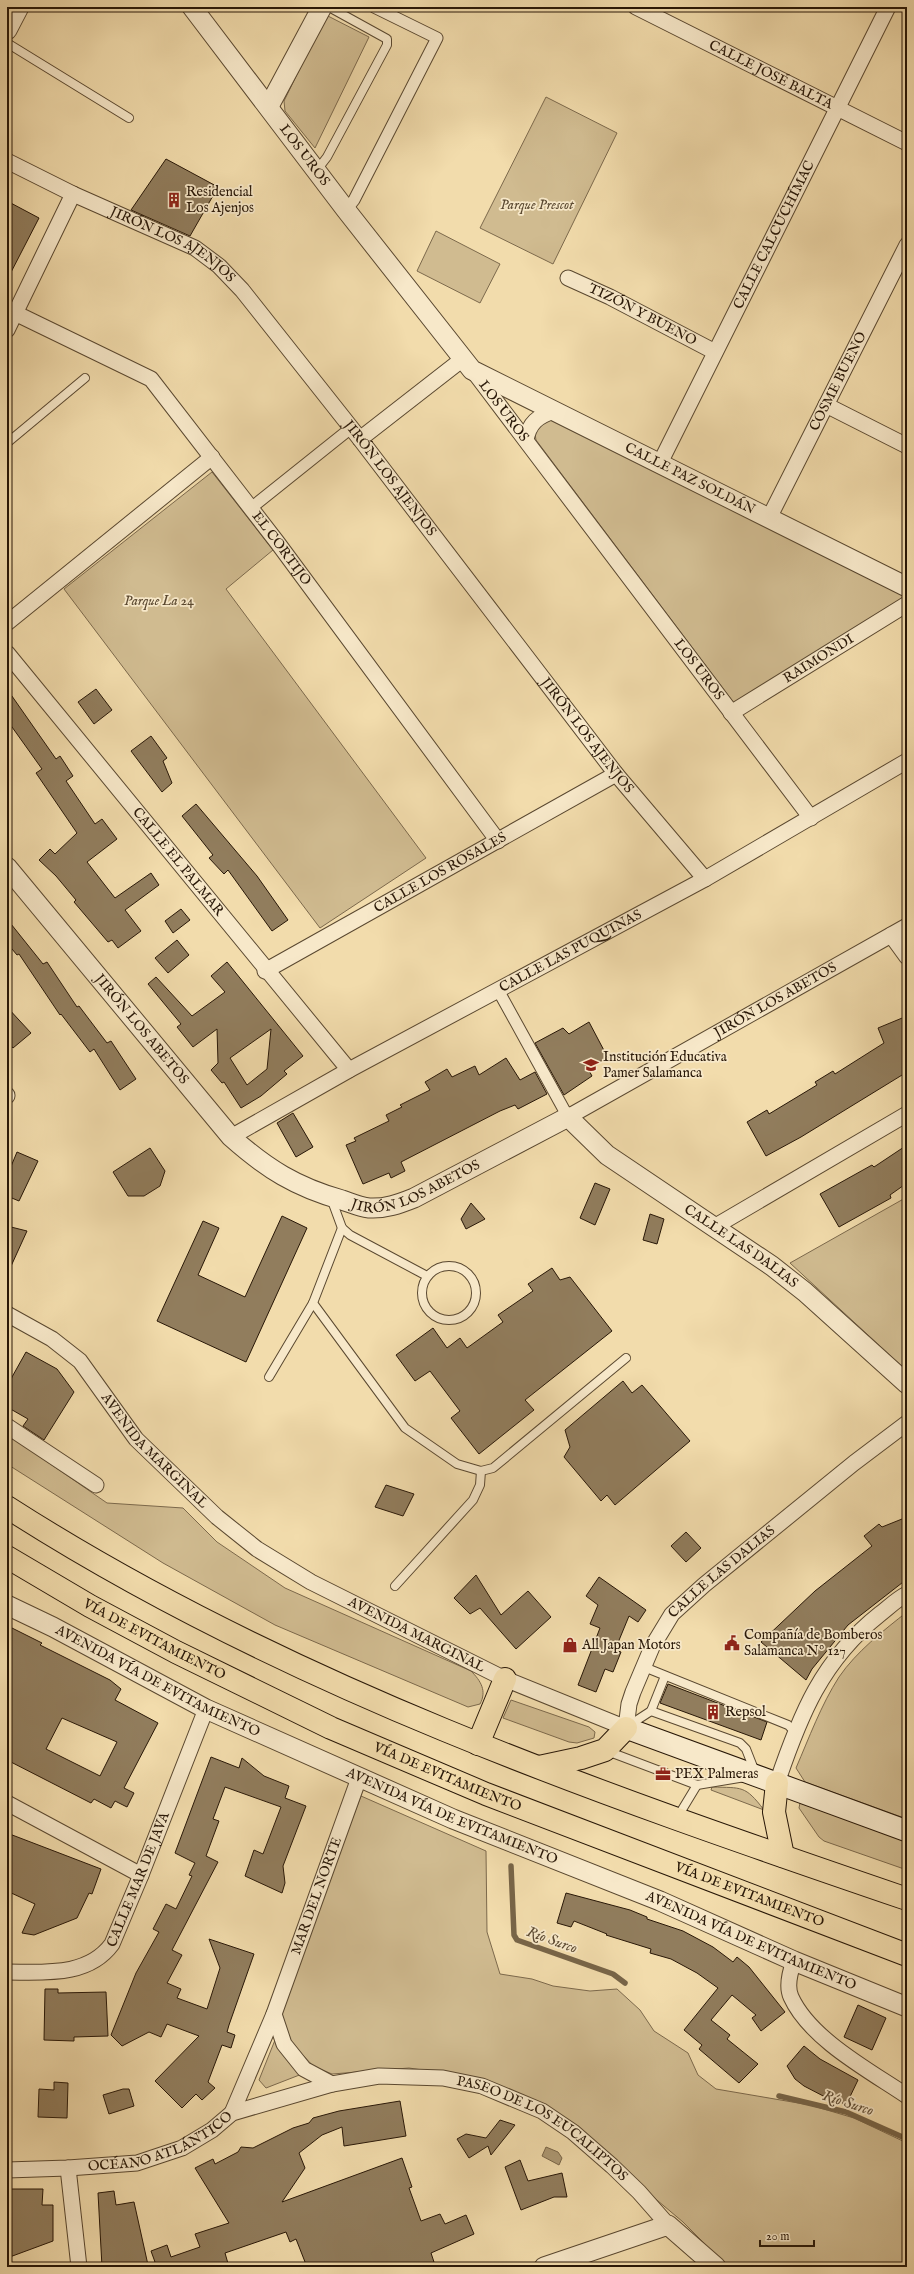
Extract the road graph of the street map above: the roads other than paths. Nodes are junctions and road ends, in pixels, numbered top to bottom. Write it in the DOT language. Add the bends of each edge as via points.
graph roads {
  1 [pos="192,7"];
  2 [pos="322,7"];
  3 [pos="329,7"];
  4 [pos="374,7"];
  5 [pos="636,7"];
  6 [pos="888,7"];
  7 [pos="15,8"];
  8 [pos="7,30"];
  9 [pos="7,43"];
  10 [pos="269,106"];
  11 [pos="838,108"];
  12 [pos="129,118"];
  13 [pos="907,143"];
  14 [pos="7,161"];
  15 [pos="316,170"];
  16 [pos="73,194"];
  17 [pos="346,210"];
  18 [pos="907,245"];
  19 [pos="568,278"];
  20 [pos="15,313"];
  21 [pos="7,330"];
  22 [pos="715,352"];
  23 [pos="468,364"];
  24 [pos="85,378"];
  25 [pos="826,405"];
  26 [pos="554,411"];
  27 [pos="355,433"];
  28 [pos="526,440"];
  29 [pos="7,443"];
  30 [pos="907,446"];
  31 [pos="212,457"];
  32 [pos="660,463"];
  33 [pos="251,508"];
  34 [pos="769,518"];
  35 [pos="907,587"];
  36 [pos="907,604"];
  37 [pos="7,623"];
  38 [pos="7,654"];
  39 [pos="731,713"];
  40 [pos="907,761"];
  41 [pos="616,774"];
  42 [pos="811,818"];
  43 [pos="498,840"];
  44 [pos="7,867"];
  45 [pos="705,879"];
  46 [pos="907,926"];
  47 [pos="892,935"];
  48 [pos="907,957"];
  49 [pos="265,971"];
  50 [pos="498,990"];
  51 [pos="349,1070"];
  52 [pos="907,1114"];
  53 [pos="568,1117"];
  54 [pos="231,1137"];
  55 [pos="330,1197"];
  56 [pos="714,1227"];
  57 [pos="342,1228"];
  58 [pos="427,1276"];
  59 [pos="313,1303"];
  60 [pos="7,1314"];
  61 [pos="626,1358"];
  62 [pos="269,1377"];
  63 [pos="907,1384"];
  64 [pos="907,1423"];
  65 [pos="7,1426"];
  66 [pos="481,1471"];
  67 [pos="96,1485"];
  68 [pos="7,1507"];
  69 [pos="7,1557"];
  70 [pos="395,1586"];
  71 [pos="907,1594"];
  72 [pos="7,1605"];
  73 [pos="644,1667"];
  74 [pos="665,1676"];
  75 [pos="505,1679"];
  76 [pos="206,1709"];
  77 [pos="651,1711"];
  78 [pos="626,1728"];
  79 [pos="794,1731"];
  80 [pos="478,1744"];
  81 [pos="604,1750"];
  82 [pos="540,1767"];
  83 [pos="756,1775"];
  84 [pos="359,1778"];
  85 [pos="777,1783"];
  86 [pos="697,1785"];
  87 [pos="7,1803"];
  88 [pos="676,1818"];
  89 [pos="907,1831"];
  90 [pos="783,1856"];
  91 [pos="141,1875"];
  92 [pos="907,1899"];
  93 [pos="907,1955"];
  94 [pos="794,1961"];
  95 [pos="7,1972"];
  96 [pos="907,2007"];
  97 [pos="274,2014"];
  98 [pos="332,2084"];
  99 [pos="907,2096"];
  100 [pos="232,2113"];
  101 [pos="68,2168"];
  102 [pos="7,2170"];
  103 [pos="668,2224"];
  104 [pos="79,2267"];
  105 [pos="544,2267"];
  106 [pos="716,2267"];
  1 -- 10 [label="street, LOS UROS"];
  2 -- 10 [label="street"];
  3 -- 15 [label="lane" via="387,39 387,45 327,157"];
  4 -- 17 [label="street" via="437,38 354,200"];
  5 -- 11 [label="street, CALLE JOSÉ BALTA"];
  6 -- 11 [label="street, CALLE CALCUCHÍMAC"];
  7 -- 8 [label="street"];
  9 -- 12 [label="lane"];
  10 -- 15 [label="street, LOS UROS"];
  11 -- 13 [label="street, CALLE JOSÉ BALTA"];
  11 -- 22 [label="street, CALLE CALCUCHÍMAC"];
  14 -- 16 [label="street, JIRÓN LOS AJENJOS"];
  15 -- 17 [label="street, LOS UROS"];
  16 -- 20 [label="street"];
  16 -- 27 [label="street, JIRÓN LOS AJENJOS" via="195,248 219,266 242,290"];
  17 -- 23 [label="street, LOS UROS"];
  18 -- 25 [label="street, COSME BUENO"];
  19 -- 22 [label="street, TIZÓN Y BUENO"];
  20 -- 21 [label="street"];
  20 -- 31 [label="street, EL CORTIJO" via="151,379"];
  22 -- 32 [label="street, CALLE CALCUCHÍMAC"];
  23 -- 26 [label="street, CALLE PAZ SOLDÁN"];
  23 -- 27 [label="street"];
  23 -- 28 [label="street, LOS UROS"];
  24 -- 29 [label="lane"];
  25 -- 30 [label="street"];
  25 -- 34 [label="street, COSME BUENO"];
  26 -- 28 [label="street" via="541,415 532,422"];
  26 -- 32 [label="street, CALLE PAZ SOLDÁN"];
  27 -- 33 [label="street"];
  27 -- 41 [label="street, JIRÓN LOS AJENJOS"];
  28 -- 39 [label="street, LOS UROS"];
  31 -- 33 [label="street, EL CORTIJO"];
  31 -- 37 [label="street"];
  32 -- 34 [label="street, CALLE PAZ SOLDÁN"];
  33 -- 43 [label="street, EL CORTIJO"];
  34 -- 35 [label="street, CALLE PAZ SOLDÁN"];
  36 -- 39 [label="street, RAIMONDI"];
  38 -- 49 [label="street, CALLE EL PALMAR"];
  39 -- 42 [label="street, LOS UROS"];
  40 -- 42 [label="street, CALLE LAS PUQUINAS"];
  41 -- 43 [label="street, CALLE LOS ROSALES"];
  41 -- 45 [label="street, JIRÓN LOS AJENJOS"];
  42 -- 45 [label="street, CALLE LAS PUQUINAS"];
  43 -- 49 [label="street, CALLE LOS ROSALES"];
  44 -- 54 [label="street, JIRÓN LOS ABETOS"];
  45 -- 50 [label="street, CALLE LAS PUQUINAS"];
  46 -- 47 [label="street, JIRÓN LOS ABETOS"];
  47 -- 48 [label="street"];
  47 -- 53 [label="street, JIRÓN LOS ABETOS"];
  49 -- 51 [label="street, CALLE EL PALMAR"];
  50 -- 51 [label="street, CALLE LAS PUQUINAS"];
  50 -- 53 [label="street"];
  51 -- 54 [label="street, CALLE LAS PUQUINAS"];
  52 -- 56 [label="street"];
  53 -- 55 [label="street, JIRÓN LOS ABETOS" via="414,1198 391,1206 368,1208"];
  53 -- 56 [label="street, CALLE LAS DALIAS" via="607,1155"];
  54 -- 55 [label="street, JIRÓN LOS ABETOS" via="260,1162 288,1180"];
  55 -- 57 [label="lane"];
  56 -- 63 [label="street, CALLE LAS DALIAS" via="805,1292"];
  57 -- 58 [label="lane" via="350,1236"];
  57 -- 59 [label="lane"];
  58 -- 58 [label="lane" via="442,1266 451,1266 467,1273 473,1280 476,1298 467,1314 450,1321 442,1320 427,1310 421,1293"];
  59 -- 62 [label="lane"];
  59 -- 66 [label="lane" via="405,1428 457,1464"];
  60 -- 75 [label="street, AVENIDA MARGINAL" via="52,1339 80,1361 136,1439 217,1517 257,1549 311,1582"];
  61 -- 66 [label="lane" via="493,1468"];
  64 -- 73 [label="street, CALLE LAS DALIAS" via="710,1580 672,1614 652,1647"];
  65 -- 67 [label="street"];
  66 -- 70 [label="lane" via="480,1485 473,1500"];
  68 -- 80 [label="highway" via="138,1584 222,1629 347,1689"];
  69 -- 93 [label="highway, VÍA DE EVITAMIENTO" via="90,1606 176,1652 345,1734 486,1794"];
  71 -- 79 [label="street" via="866,1626 828,1667"];
  72 -- 76 [label="street, AVENIDA VÍA DE EVITAMIENTO"];
  73 -- 74 [label="lane"];
  73 -- 78 [label="street, CALLE LAS DALIAS" via="629,1704"];
  74 -- 77 [label="lane"];
  74 -- 79 [label="lane" via="788,1725"];
  75 -- 78 [label="street, AVENIDA MARGINAL"];
  75 -- 80 [label="highway"];
  76 -- 84 [label="street, AVENIDA VÍA DE EVITAMIENTO"];
  76 -- 91 [label="street, CALLE MAR DE JAVA"];
  77 -- 78 [label="lane"];
  77 -- 83 [label="lane" via="740,1743 746,1749"];
  78 -- 81 [label="highway"];
  78 -- 83 [label="main road, AVENIDA MARGINAL"];
  79 -- 85 [label="street"];
  80 -- 82 [label="highway"];
  81 -- 82 [label="highway"];
  81 -- 86 [label="lane"];
  82 -- 88 [label="highway"];
  83 -- 85 [label="main road, AVENIDA MARGINAL"];
  83 -- 86 [label="lane"];
  84 -- 94 [label="street, AVENIDA VÍA DE EVITAMIENTO" via="453,1819 660,1901"];
  84 -- 97 [label="street, MAR DEL NORTE"];
  85 -- 89 [label="main road, AVENIDA MARGINAL"];
  85 -- 90 [label="highway" via="774,1812"];
  86 -- 88 [label="lane"];
  87 -- 91 [label="street"];
  88 -- 90 [label="highway"];
  90 -- 92 [label="highway"];
  91 -- 95 [label="street, CALLE MAR DE JAVA" via="112,1944 96,1960 71,1969"];
  94 -- 96 [label="street, AVENIDA VÍA DE EVITAMIENTO"];
  94 -- 99 [label="street" via="789,1977 791,1996 807,2021 831,2044"];
  97 -- 98 [label="street" via="284,2044 299,2063 304,2069"];
  97 -- 100 [label="street, MAR DEL NORTE"];
  98 -- 100 [label="street, OCÉANO ATLÁNTICO"];
  98 -- 103 [label="street, PASEO DE LOS EUCALIPTOS" via="379,2076 443,2078 482,2086 522,2101 573,2132 634,2186"];
  100 -- 101 [label="street, OCÉANO ATLÁNTICO" via="198,2139 159,2156 113,2166"];
  101 -- 102 [label="street, OCÉANO ATLÁNTICO"];
  101 -- 104 [label="street"];
  103 -- 105 [label="street"];
  103 -- 106 [label="street, PASEO DE LOS EUCALIPTOS"];
}
